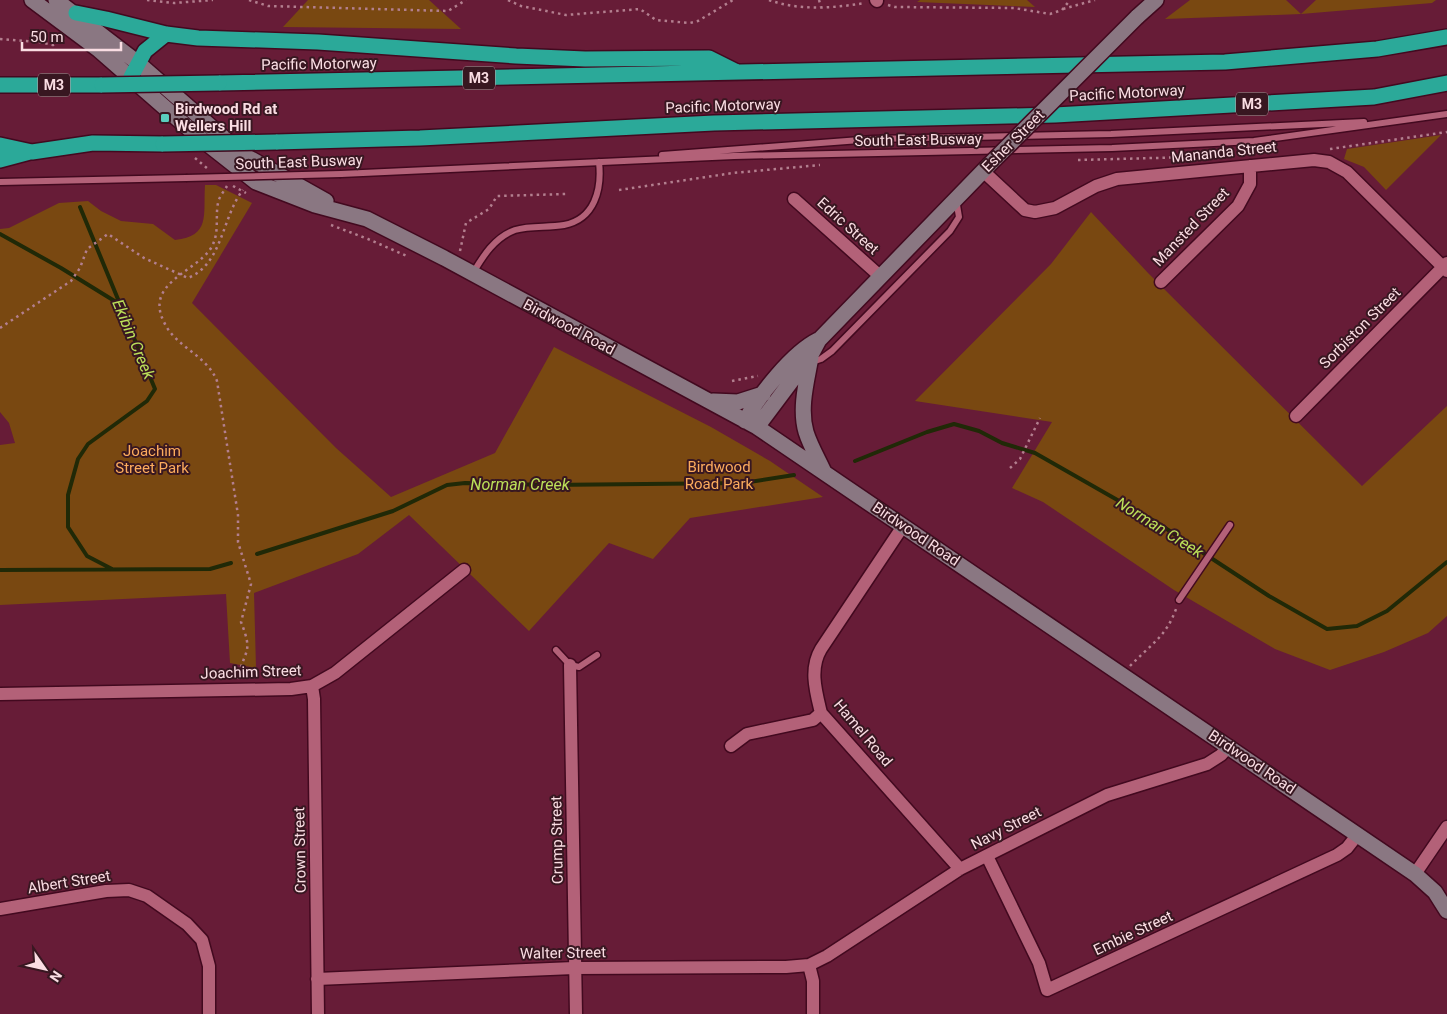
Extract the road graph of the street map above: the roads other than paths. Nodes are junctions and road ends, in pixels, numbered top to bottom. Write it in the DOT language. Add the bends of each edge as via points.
graph roads {
  1 [pos="32,0"];
  2 [pos="56,0"];
  3 [pos="1156,0"];
  4 [pos="76,14"];
  5 [pos="166,34"];
  6 [pos="1447,37"];
  7 [pos="135,70"];
  8 [pos="739,73"];
  9 [pos="1447,83"];
  10 [pos="0,85"];
  11 [pos="1447,114"];
  12 [pos="1417,119"];
  13 [pos="0,145"];
  14 [pos="32,152"];
  15 [pos="0,160"];
  16 [pos="599,162"];
  17 [pos="1250,166"];
  18 [pos="986,168"];
  19 [pos="0,182"];
  20 [pos="956,198"];
  21 [pos="794,199"];
  22 [pos="349,213"];
  23 [pos="1446,267"];
  24 [pos="473,274"];
  25 [pos="881,277"];
  26 [pos="1161,282"];
  27 [pos="820,340"];
  28 [pos="811,359"];
  29 [pos="763,394"];
  30 [pos="707,400"];
  31 [pos="1296,416"];
  32 [pos="751,424"];
  33 [pos="824,472"];
  34 [pos="1230,525"];
  35 [pos="904,526"];
  36 [pos="464,570"];
  37 [pos="1179,600"];
  38 [pos="556,650"];
  39 [pos="597,655"];
  40 [pos="570,665"];
  41 [pos="312,686"];
  42 [pos="0,694"];
  43 [pos="821,713"];
  44 [pos="731,746"];
  45 [pos="1229,746"];
  46 [pos="1447,827"];
  47 [pos="1358,834"];
  48 [pos="987,856"];
  49 [pos="960,869"];
  50 [pos="1415,874"];
  51 [pos="0,909"];
  52 [pos="1447,911"];
  53 [pos="809,965"];
  54 [pos="574,968"];
  55 [pos="317,979"];
  56 [pos="209,1014"];
  57 [pos="318,1014"];
  58 [pos="576,1014"];
  59 [pos="813,1014"];
  1 -- 7 [label="main road, Birdwood Road"];
  2 -- 4 [label="main road, Birdwood Road"];
  3 -- 18 [label="main road, Esher Street, bridge"];
  4 -- 5 [label="highway"];
  4 -- 7 [label="main road, Birdwood Road"];
  5 -- 7 [label="highway" via="153,43"];
  5 -- 8 [label="highway" via="516,56 709,58"];
  6 -- 8 [label="highway, Pacific Motorway / M3" via="1376,48 1225,62"];
  7 -- 22 [label="main road, Birdwood Road" via="242,154"];
  7 -- 22 [label="main road, Birdwood Road" via="195,134 256,182 314,205"];
  8 -- 10 [label="highway, Pacific Motorway / M3, bridge"];
  9 -- 14 [label="highway, Pacific Motorway / M3, bridge" via="1374,97 1065,114 714,123 420,138 93,143"];
  11 -- 12 [label="lane, South East Busway"];
  12 -- 16 [label="lane, South East Busway" via="1111,134 873,139 734,148"];
  12 -- 16 [label="lane, South East Busway" via="1254,141"];
  13 -- 14 [label="highway, Pacific Motorway / M3"];
  14 -- 15 [label="highway"];
  16 -- 19 [label="lane, South East Busway, bridge" via="341,174"];
  16 -- 24 [label="lane" via="598,197 582,217 564,225 528,228 506,235 485,254"];
  17 -- 18 [label="street, Mananda Street" via="1116,179 1044,212 1025,210"];
  17 -- 23 [label="street, Mananda Street" via="1314,160 1329,162 1347,172"];
  17 -- 26 [label="street, Mansted Street" via="1250,184 1238,206"];
  18 -- 20 [label="main road, Esher Street"];
  20 -- 25 [label="main road, Esher Street"];
  20 -- 28 [label="lane, Esher Street" via="959,217 950,231 832,351 821,359"];
  21 -- 25 [label="street, Edric Street"];
  22 -- 24 [label="main road, Birdwood Road" via="367,219"];
  23 -- 31 [label="street, Sorbiston Street"];
  24 -- 30 [label="main road, Birdwood Road"];
  25 -- 27 [label="main road, Esher Street"];
  27 -- 28 [label="main road, Esher Street"];
  27 -- 29 [label="main road, Esher Street" via="803,349"];
  28 -- 32 [label="main road, Esher Street"];
  28 -- 33 [label="main road" via="804,414 806,431"];
  29 -- 30 [label="main road" via="738,402"];
  29 -- 32 [label="main road, Esher Street"];
  30 -- 32 [label="main road, Birdwood Road"];
  32 -- 33 [label="main road, Birdwood Road"];
  33 -- 35 [label="main road, Birdwood Road"];
  34 -- 37 [label="lane"];
  35 -- 43 [label="street, Hamel Road" via="816,657 814,680"];
  35 -- 45 [label="main road, Birdwood Road"];
  36 -- 41 [label="street, Joachim Street" via="335,673"];
  38 -- 40 [label="lane"];
  39 -- 40 [label="lane" via="579,667"];
  40 -- 54 [label="street, Crump Street"];
  41 -- 42 [label="street, Joachim Street"];
  41 -- 55 [label="street, Crown Street"];
  43 -- 44 [label="street" via="813,720 747,734"];
  43 -- 49 [label="street, Hamel Road"];
  45 -- 47 [label="main road, Birdwood Road"];
  45 -- 48 [label="street, Navy Street" via="1207,764 1107,795"];
  46 -- 50 [label="street"];
  47 -- 48 [label="street, Embie Street" via="1338,855 1047,990 1039,963"];
  47 -- 50 [label="main road, Birdwood Road"];
  48 -- 49 [label="street, Navy Street"];
  49 -- 53 [label="street, Navy Street"];
  50 -- 52 [label="main road, Birdwood Road" via="1435,892"];
  51 -- 56 [label="street, Albert Street" via="106,891 129,890 147,896 187,924 202,940 209,966"];
  53 -- 54 [label="street, Walter Street"];
  53 -- 59 [label="street"];
  54 -- 55 [label="street, Walter Street"];
  54 -- 58 [label="street, Crump Street"];
  55 -- 57 [label="street, Crown Street"];
}
